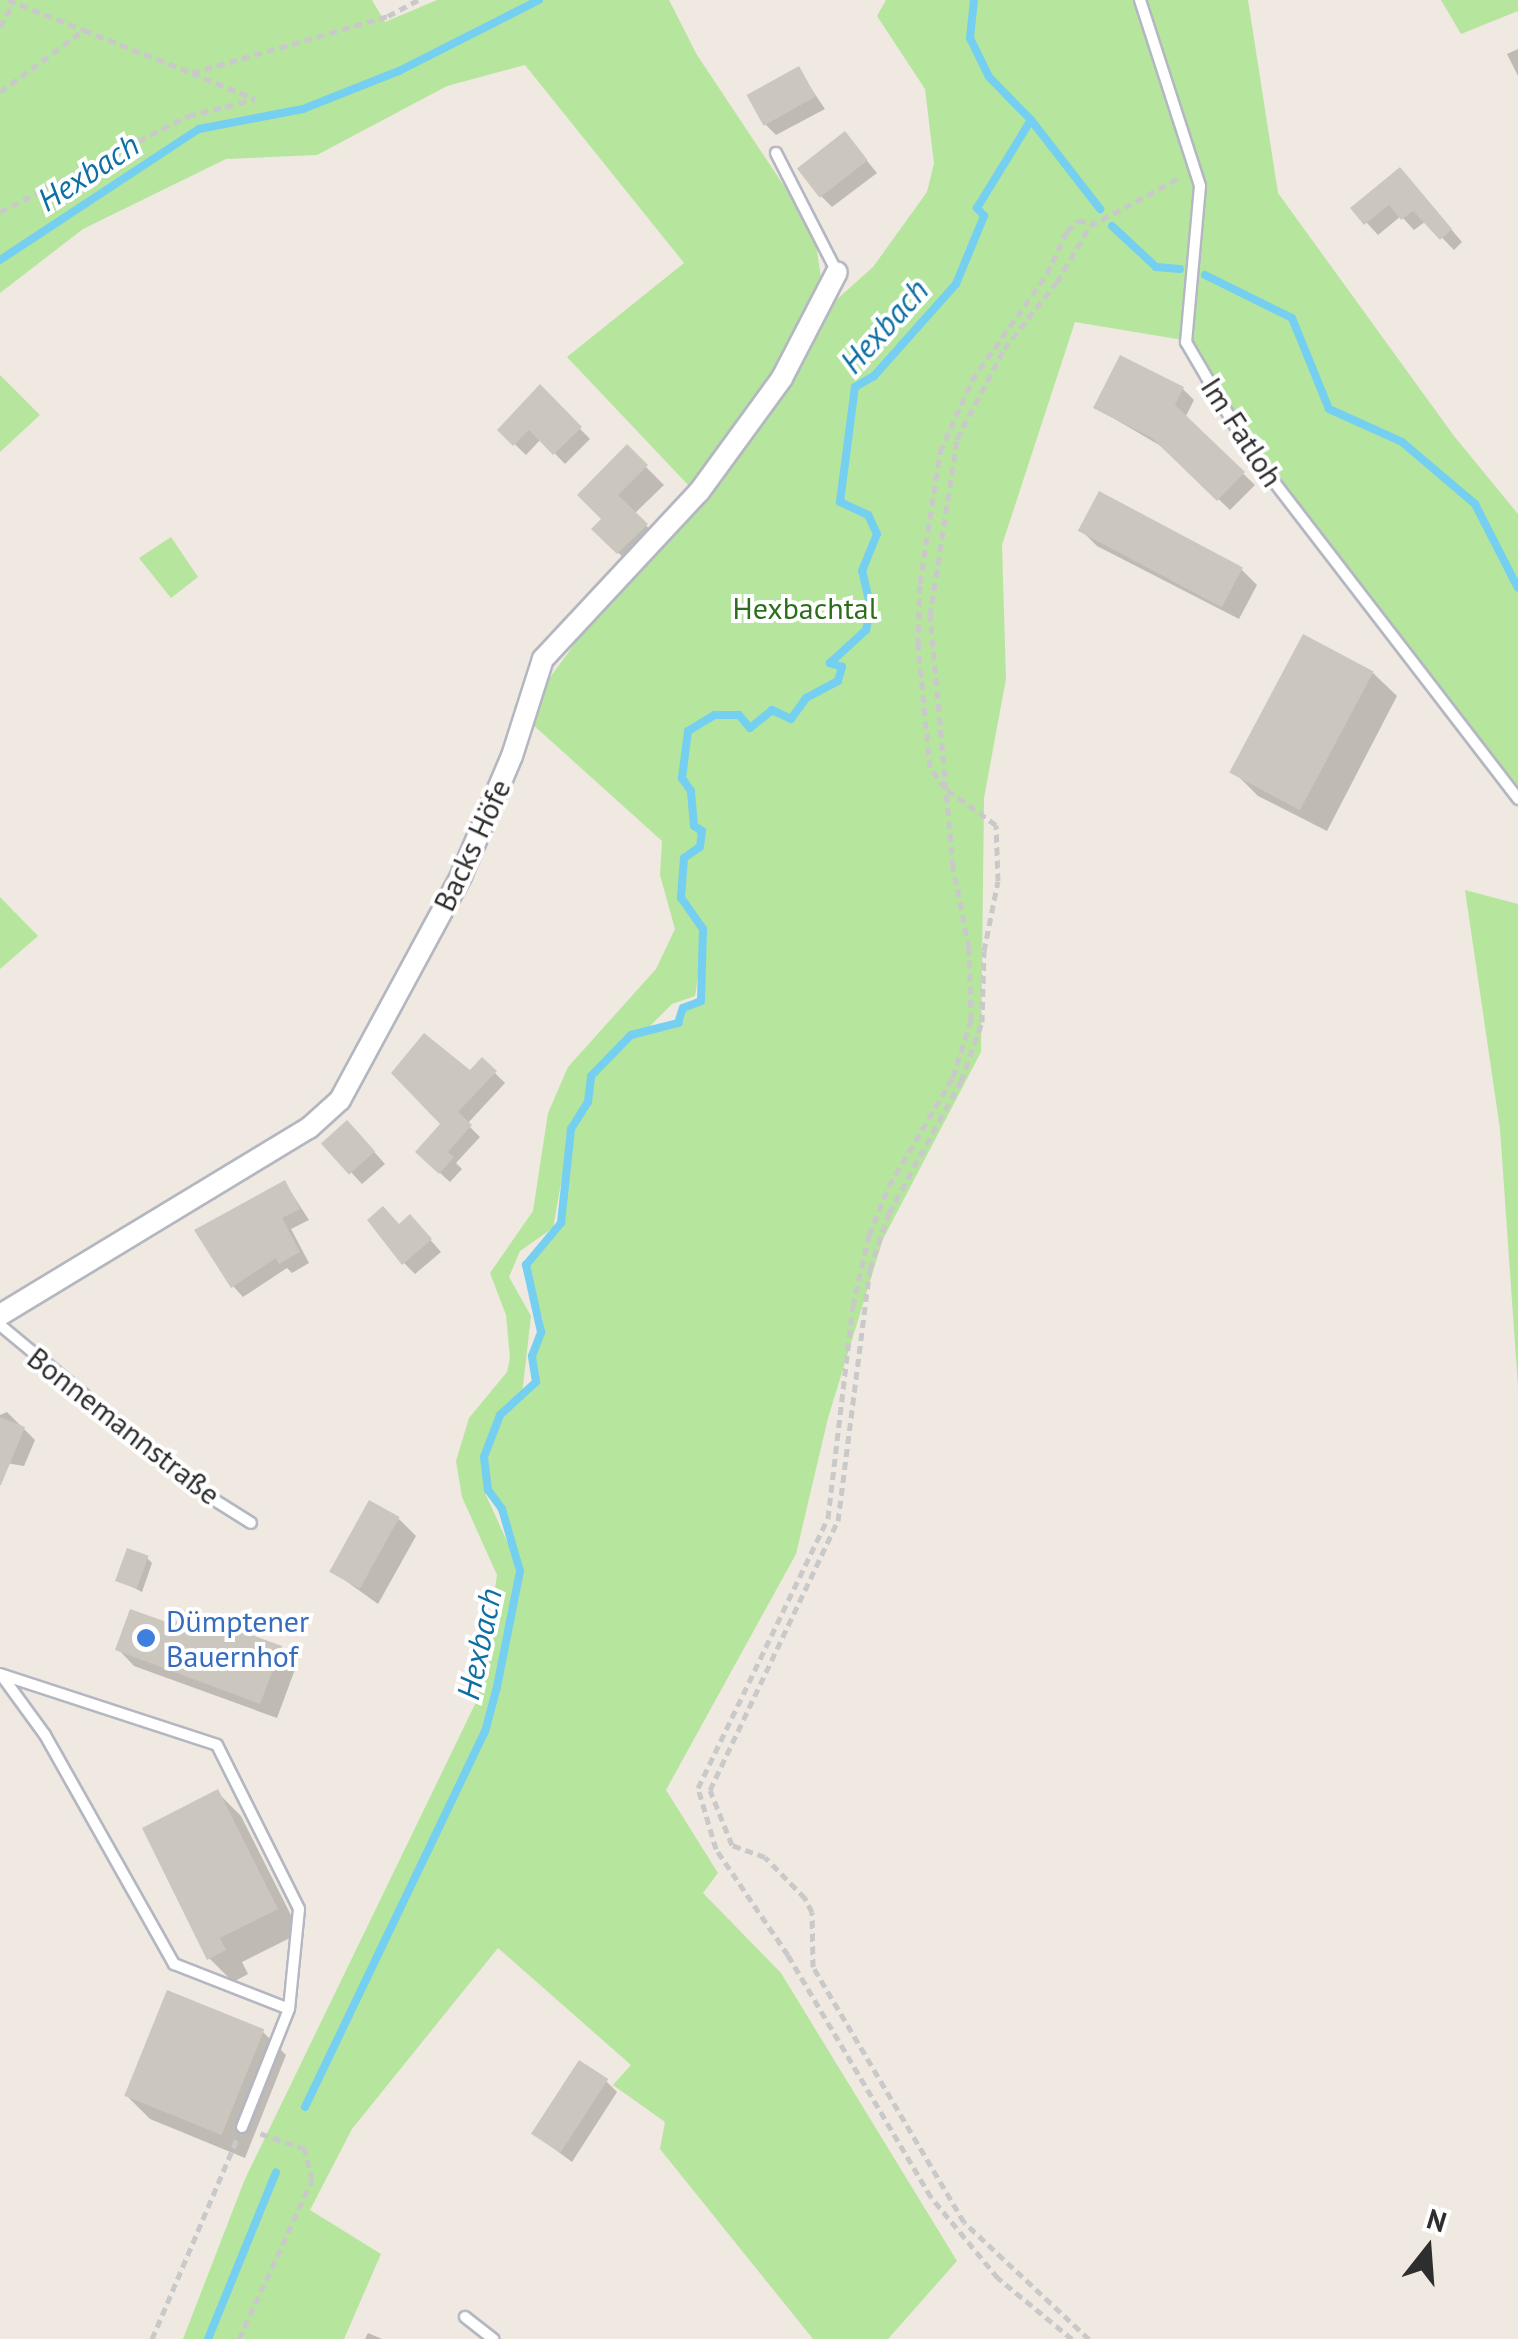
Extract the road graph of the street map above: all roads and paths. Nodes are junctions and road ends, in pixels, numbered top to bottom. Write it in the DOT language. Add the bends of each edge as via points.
graph roads {
  1 [pos="418,0"];
  2 [pos="1140,0"];
  3 [pos="11,1"];
  4 [pos="0,27"];
  5 [pos="192,73"];
  6 [pos="0,92"];
  7 [pos="776,153"];
  8 [pos="1196,169"];
  9 [pos="0,212"];
  10 [pos="1094,222"];
  11 [pos="838,272"];
  12 [pos="944,788"];
  13 [pos="1518,798"];
  14 [pos="0,1316"];
  15 [pos="0,1325"];
  16 [pos="251,1522"];
  17 [pos="1,1674"];
  18 [pos="290,2009"];
  19 [pos="242,2128"];
  20 [pos="466,2317"];
  21 [pos="152,2339"];
  22 [pos="238,2339"];
  23 [pos="492,2339"];
  24 [pos="1072,2339"];
  25 [pos="1089,2339"];
  1 -- 5 [label="path" via="388,16"];
  2 -- 8 [label="lane, Im Fatloh"];
  3 -- 4 [label="path"];
  3 -- 5 [label="path"];
  5 -- 6 [label="path" via="84,30"];
  5 -- 9 [label="path" via="254,99 188,116"];
  7 -- 11 [label="lane"];
  8 -- 10 [label="path"];
  8 -- 13 [label="lane, Im Fatloh" via="1202,206 1186,342 1259,463"];
  10 -- 12 [label="path" via="1004,349 952,456 930,616"];
  10 -- 12 [label="path" via="1078,222 1067,231 1047,274 972,380 940,452 917,615 930,767"];
  11 -- 14 [label="street, Backs Höfe" via="782,378 699,492 543,659 512,756 461,876 340,1100 309,1128"];
  12 -- 24 [label="path" via="970,948 968,1038 869,1234 853,1306 828,1518 773,1644 708,1757 698,1800 716,1848 796,1968 931,2197 998,2278"];
  12 -- 25 [label="path" via="996,824 998,881 978,1041 879,1238 864,1308 844,1492 823,1564 710,1790 732,1846 765,1857 804,1898 812,1912 813,1966 964,2222"];
  15 -- 16 [label="lane, Bonnemannstraße" via="200,1492"];
  17 -- 18 [label="lane" via="44,1735 174,1964"];
  17 -- 18 [label="lane" via="216,1745 299,1909"];
  18 -- 19 [label="lane"];
  19 -- 21 [label="path"];
  19 -- 22 [label="path" via="305,2149 312,2180"];
  20 -- 23 [label="lane"];
}
